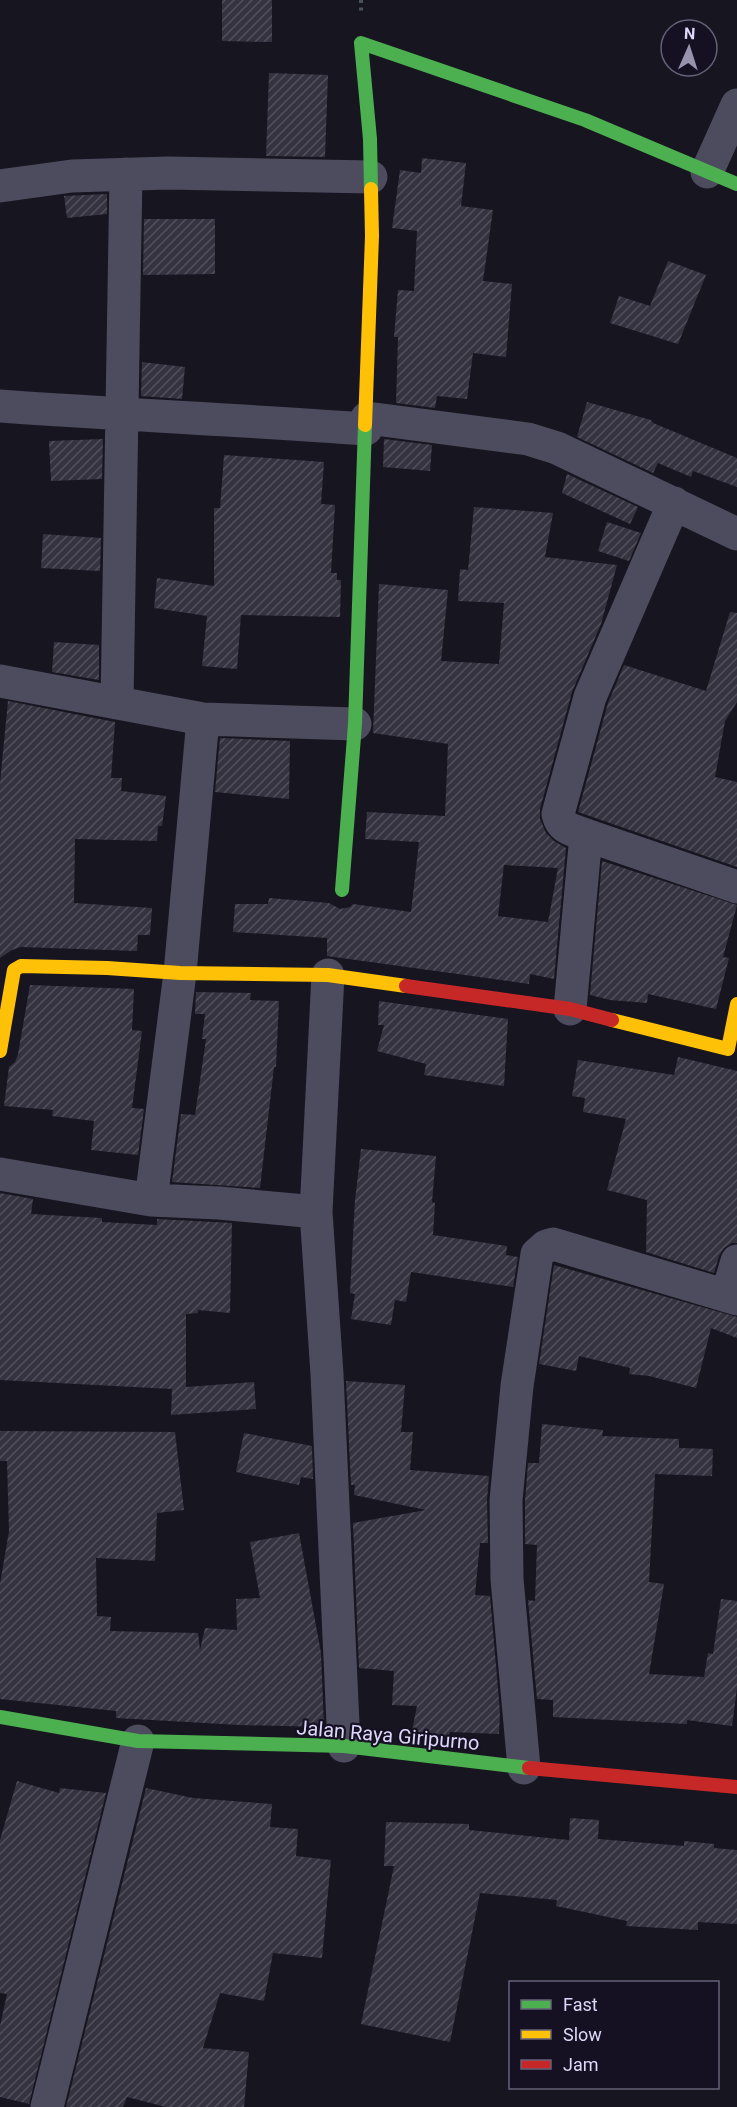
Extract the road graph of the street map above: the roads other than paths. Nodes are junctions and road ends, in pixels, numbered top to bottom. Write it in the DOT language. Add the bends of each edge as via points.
graph roads {
  1 [pos="737,105"];
  2 [pos="707,172"];
  3 [pos="126,174"];
  4 [pos="371,177"];
  5 [pos="737,184"];
  6 [pos="0,186"];
  7 [pos="0,406"];
  8 [pos="121,415"];
  9 [pos="366,424"];
  10 [pos="674,503"];
  11 [pos="737,534"];
  12 [pos="0,681"];
  13 [pos="117,703"];
  14 [pos="203,719"];
  15 [pos="356,724"];
  16 [pos="586,835"];
  17 [pos="737,887"];
  18 [pos="342,890"];
  19 [pos="180,973"];
  20 [pos="328,975"];
  21 [pos="737,1004"];
  22 [pos="570,1009"];
  23 [pos="732,1049"];
  24 [pos="0,1051"];
  25 [pos="0,1174"];
  26 [pos="151,1200"];
  27 [pos="316,1212"];
  28 [pos="737,1261"];
  29 [pos="732,1297"];
  30 [pos="0,1717"];
  31 [pos="138,1741"];
  32 [pos="344,1746"];
  33 [pos="524,1768"];
  34 [pos="737,1787"];
  35 [pos="47,2107"];
  1 -- 2 [label="street"];
  2 -- 4 [label="street" via="585,120 361,43"];
  2 -- 5 [label="street"];
  3 -- 4 [label="street"];
  3 -- 6 [label="street" via="72,176"];
  3 -- 8 [label="street"];
  4 -- 9 [label="street"];
  7 -- 8 [label="street"];
  8 -- 9 [label="street"];
  8 -- 13 [label="street"];
  9 -- 10 [label="street" via="536,441"];
  9 -- 15 [label="street"];
  10 -- 11 [label="street"];
  10 -- 16 [label="street" via="590,697 561,801 560,822"];
  12 -- 13 [label="street"];
  13 -- 14 [label="street"];
  14 -- 15 [label="street"];
  14 -- 19 [label="street"];
  15 -- 18 [label="street"];
  16 -- 17 [label="street"];
  16 -- 22 [label="street"];
  19 -- 20 [label="street"];
  19 -- 24 [label="street" via="18,967 12,975"];
  19 -- 26 [label="street"];
  20 -- 22 [label="street"];
  20 -- 27 [label="street"];
  21 -- 23 [label="street"];
  22 -- 23 [label="street"];
  25 -- 26 [label="street"];
  26 -- 27 [label="street"];
  27 -- 32 [label="street"];
  28 -- 29 [label="street"];
  29 -- 33 [label="street" via="553,1245 537,1254 517,1386 506,1500 507,1579"];
  30 -- 31 [label="street, Jalan Raya Giripurno"];
  31 -- 32 [label="street, Jalan Raya Giripurno"];
  31 -- 35 [label="street"];
  32 -- 33 [label="street, Jalan Raya Giripurno"];
  33 -- 34 [label="street, Jalan Raya Giripurno"];
}
